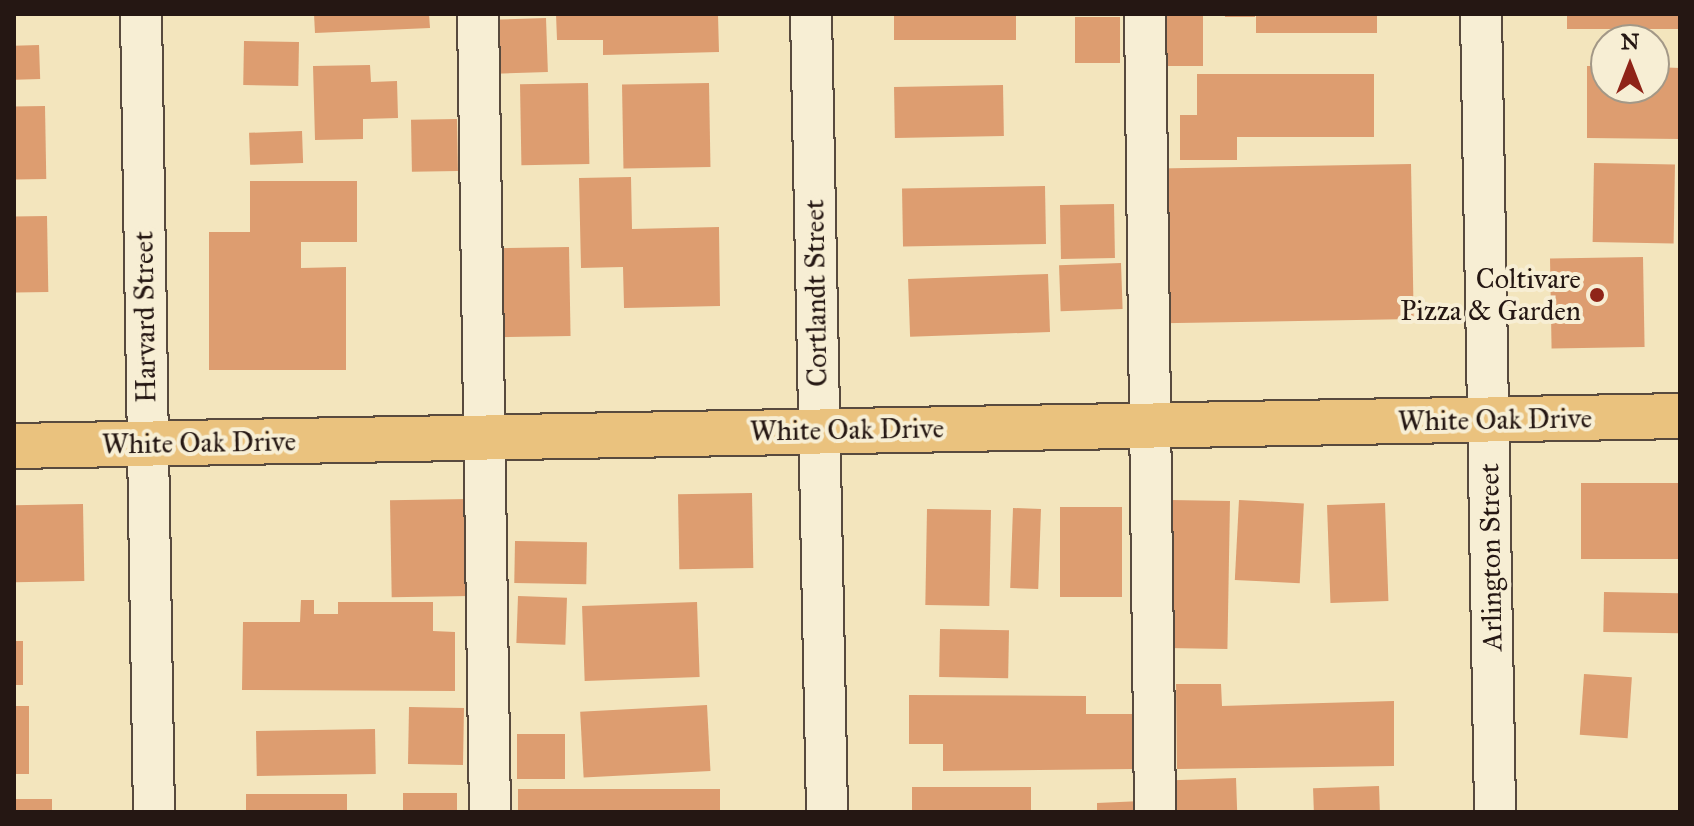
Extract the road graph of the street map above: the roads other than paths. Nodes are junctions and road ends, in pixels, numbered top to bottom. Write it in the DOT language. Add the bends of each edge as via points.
graph roads {
  1 [pos="141,14"];
  2 [pos="478,14"];
  3 [pos="811,14"];
  4 [pos="1145,14"];
  5 [pos="1481,14"];
  6 [pos="1680,416"];
  7 [pos="1488,420"];
  8 [pos="1150,425"];
  9 [pos="820,430"];
  10 [pos="486,437"];
  11 [pos="146,445"];
  12 [pos="14,446"];
  13 [pos="154,812"];
  14 [pos="490,812"];
  15 [pos="827,812"];
  16 [pos="1155,812"];
  17 [pos="1495,812"];
  1 -- 11 [label="street, Harvard Street"];
  2 -- 10 [label="street"];
  3 -- 9 [label="street, Cortlandt Street"];
  4 -- 8 [label="street"];
  5 -- 7 [label="street, Arlington Street"];
  6 -- 7 [label="main road, White Oak Drive"];
  7 -- 8 [label="main road, White Oak Drive"];
  7 -- 17 [label="street, Arlington Street"];
  8 -- 9 [label="main road, White Oak Drive"];
  8 -- 16 [label="street"];
  9 -- 10 [label="main road, White Oak Drive"];
  9 -- 15 [label="street, Cortlandt Street"];
  10 -- 11 [label="main road, White Oak Drive"];
  10 -- 14 [label="street"];
  11 -- 12 [label="main road, White Oak Drive"];
  11 -- 13 [label="street, Harvard Street"];
}
